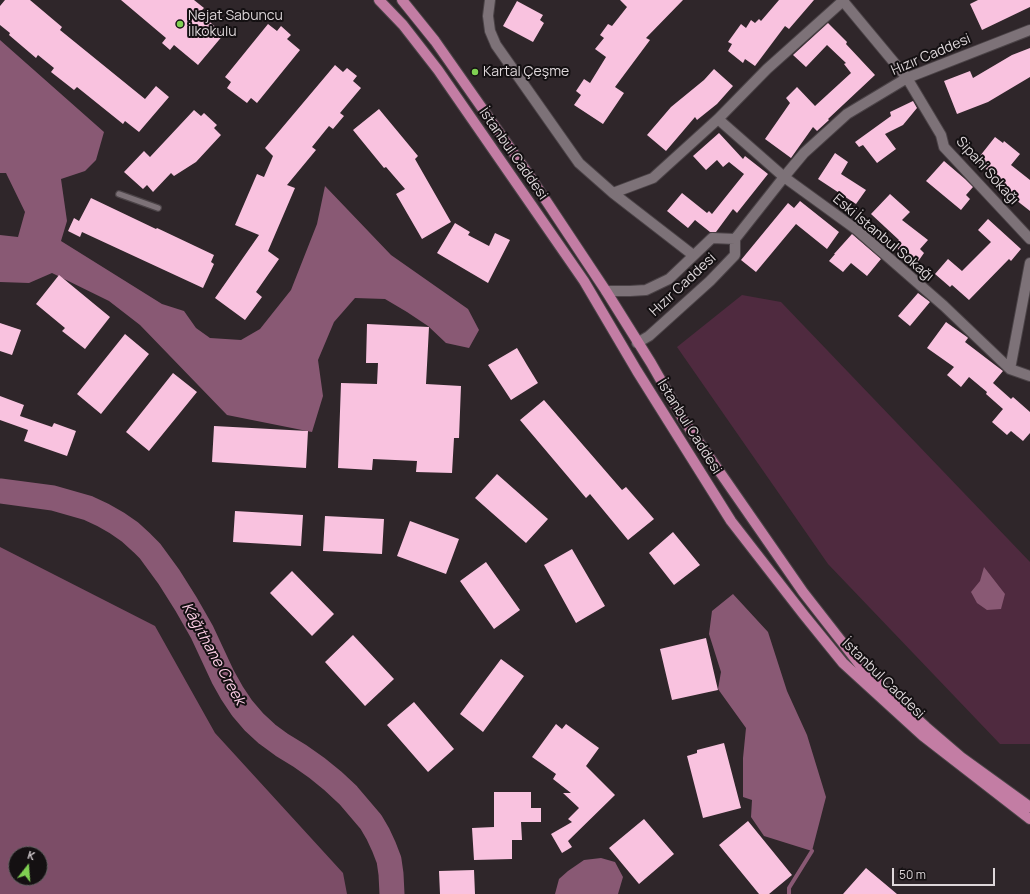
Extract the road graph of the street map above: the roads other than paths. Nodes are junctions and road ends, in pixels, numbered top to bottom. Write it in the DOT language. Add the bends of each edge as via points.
graph roads {
  1 [pos="379,0"];
  2 [pos="402,0"];
  3 [pos="490,0"];
  4 [pos="844,0"];
  5 [pos="1030,30"];
  6 [pos="907,78"];
  7 [pos="718,119"];
  8 [pos="784,177"];
  9 [pos="613,193"];
  10 [pos="119,194"];
  11 [pos="158,208"];
  12 [pos="735,239"];
  13 [pos="1030,239"];
  14 [pos="693,255"];
  15 [pos="1030,263"];
  16 [pos="606,291"];
  17 [pos="637,343"];
  18 [pos="626,350"];
  19 [pos="1010,369"];
  20 [pos="1030,376"];
  21 [pos="849,652"];
  22 [pos="842,663"];
  23 [pos="1030,807"];
  24 [pos="1030,819"];
  1 -- 18 [label="main road, İstanbul Caddesi" via="403,25 438,70 584,281"];
  2 -- 16 [label="main road, İstanbul Caddesi" via="438,46 529,175"];
  3 -- 9 [label="street" via="489,24 496,45 579,163"];
  4 -- 6 [label="street, Sipahi Sokağı"];
  4 -- 7 [label="street" via="767,69"];
  5 -- 6 [label="street, Hızır Caddesi"];
  6 -- 8 [label="street, Hızır Caddesi" via="847,114 804,153"];
  6 -- 13 [label="street, Sipahi Sokağı" via="941,135 944,147"];
  7 -- 8 [label="street, Eski İstanbul Sokağı"];
  7 -- 9 [label="street" via="653,178"];
  8 -- 12 [label="street, Hızır Caddesi"];
  8 -- 19 [label="street, Eski İstanbul Sokağı" via="857,230 944,306"];
  9 -- 14 [label="street"];
  10 -- 11 [label="lane"];
  12 -- 14 [label="street, Hızır Caddesi" via="712,238"];
  12 -- 17 [label="street, Hızır Caddesi" via="735,255 649,336"];
  14 -- 16 [label="street, Hızır Caddesi" via="669,280 646,290"];
  15 -- 19 [label="street"];
  16 -- 17 [label="main road, İstanbul Caddesi"];
  17 -- 18 [label="main road"];
  17 -- 21 [label="main road, İstanbul Caddesi" via="683,419 803,592"];
  18 -- 22 [label="main road, İstanbul Caddesi" via="731,521"];
  19 -- 20 [label="street, Eski İstanbul Sokağı"];
  21 -- 22 [label="main road"];
  21 -- 23 [label="main road, İstanbul Caddesi" via="863,669 926,727"];
  22 -- 24 [label="main road, İstanbul Caddesi" via="923,736"];
}
